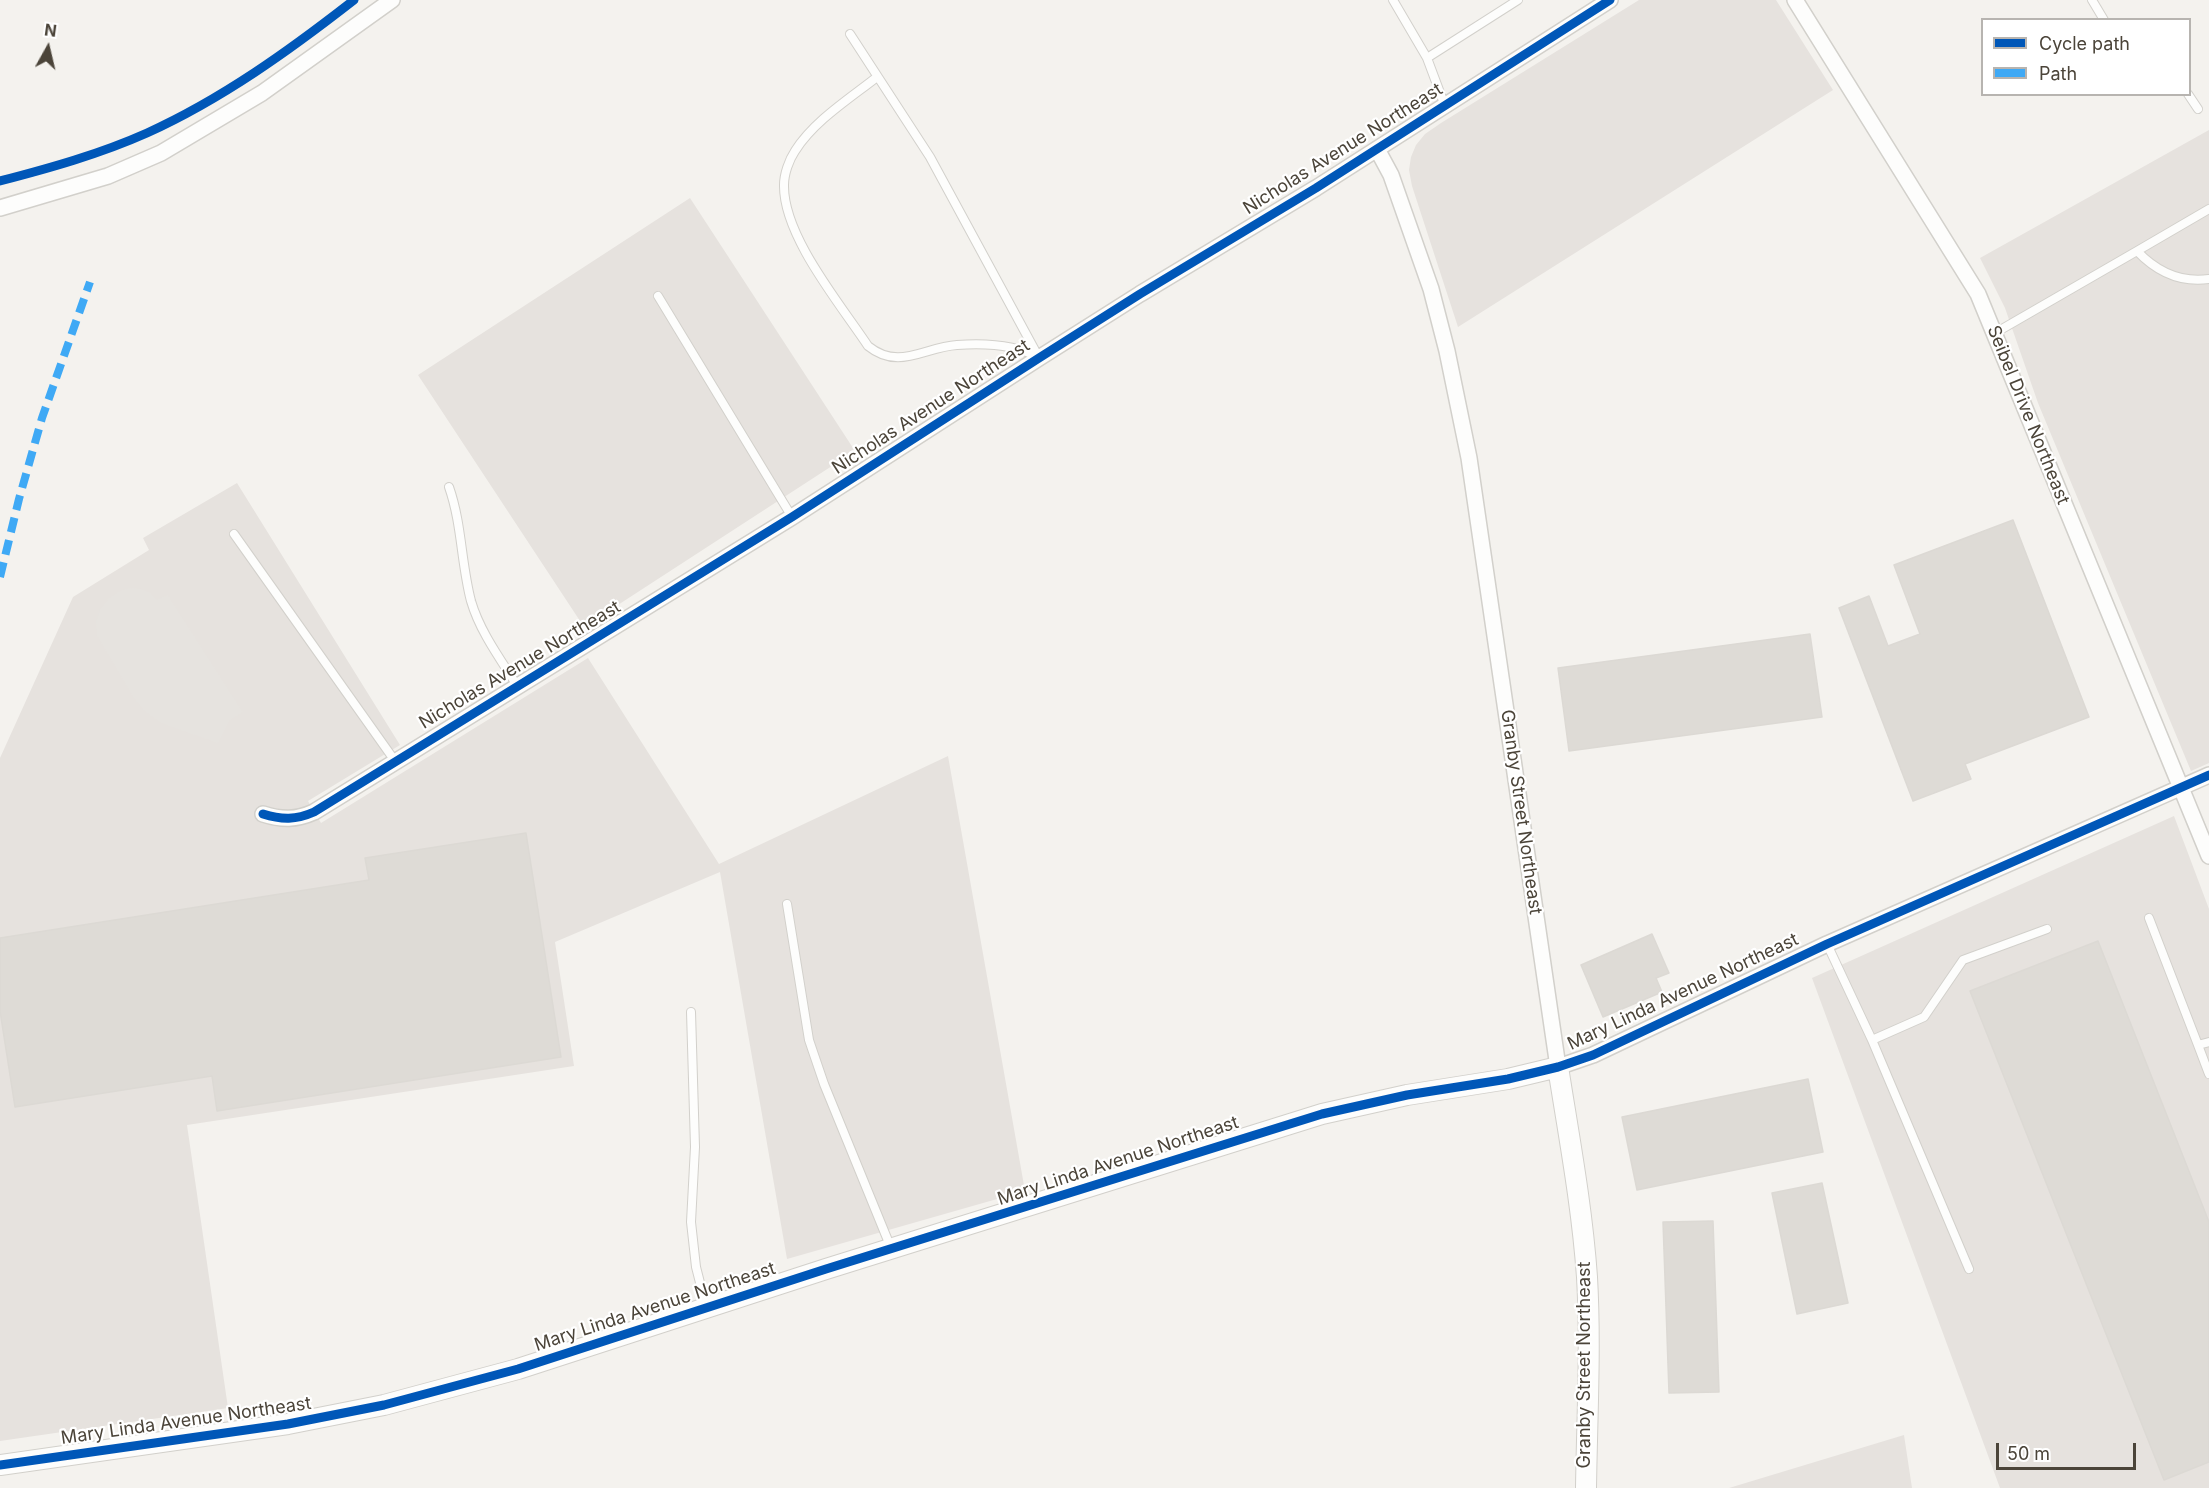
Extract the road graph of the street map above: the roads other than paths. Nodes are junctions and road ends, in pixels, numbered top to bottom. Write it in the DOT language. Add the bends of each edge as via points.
graph roads {
  1 [pos="392,0"];
  2 [pos="1393,0"];
  3 [pos="1518,0"];
  4 [pos="1610,0"];
  5 [pos="1795,0"];
  6 [pos="2092,0"];
  7 [pos="2103,18"];
  8 [pos="850,34"];
  9 [pos="1427,58"];
  10 [pos="877,77"];
  11 [pos="2189,96"];
  12 [pos="1444,105"];
  13 [pos="2198,109"];
  14 [pos="1377,149"];
  15 [pos="0,208"];
  16 [pos="2209,209"];
  17 [pos="2137,250"];
  18 [pos="2209,279"];
  19 [pos="658,296"];
  20 [pos="1995,333"];
  21 [pos="1039,358"];
  22 [pos="449,486"];
  23 [pos="792,517"];
  24 [pos="234,534"];
  25 [pos="518,687"];
  26 [pos="395,761"];
  27 [pos="2209,775"];
  28 [pos="2180,788"];
  29 [pos="263,814"];
  30 [pos="2209,856"];
  31 [pos="787,904"];
  32 [pos="2149,918"];
  33 [pos="2047,929"];
  34 [pos="1827,944"];
  35 [pos="691,1011"];
  36 [pos="1872,1040"];
  37 [pos="2209,1042"];
  38 [pos="2198,1045"];
  39 [pos="1558,1067"];
  40 [pos="2209,1074"];
  41 [pos="892,1249"];
  42 [pos="1969,1269"];
  43 [pos="706,1308"];
  44 [pos="0,1465"];
  45 [pos="1586,1488"];
  1 -- 15 [label="street" via="262,93 161,153 108,176"];
  2 -- 9 [label="lane"];
  3 -- 9 [label="lane"];
  4 -- 12 [label="street, Nicholas Avenue Northeast"];
  5 -- 20 [label="street, Seibel Drive Northeast" via="1956,256"];
  6 -- 7 [label="lane"];
  8 -- 10 [label="lane"];
  9 -- 12 [label="lane"];
  10 -- 21 [label="lane" via="930,157"];
  10 -- 21 [label="lane" via="806,136 794,152 784,185 797,236 876,353 901,358 957,345 993,345 1014,347"];
  11 -- 13 [label="lane"];
  12 -- 14 [label="street, Nicholas Avenue Northeast"];
  14 -- 21 [label="street, Nicholas Avenue Northeast"];
  14 -- 39 [label="street, Granby Street Northeast" via="1395,186 1431,289 1469,458"];
  16 -- 17 [label="lane"];
  17 -- 18 [label="lane" via="2161,271 2178,278"];
  17 -- 20 [label="lane"];
  19 -- 23 [label="lane"];
  20 -- 28 [label="street, Seibel Drive Northeast"];
  21 -- 23 [label="street, Nicholas Avenue Northeast"];
  22 -- 25 [label="lane" via="472,603 487,639"];
  23 -- 25 [label="street, Nicholas Avenue Northeast"];
  24 -- 26 [label="lane"];
  25 -- 26 [label="street, Nicholas Avenue Northeast"];
  26 -- 29 [label="street, Nicholas Avenue Northeast" via="314,812 280,819"];
  27 -- 28 [label="street, Mary Linda Avenue Northeast"];
  28 -- 30 [label="street, Seibel Drive Northeast"];
  28 -- 34 [label="street, Mary Linda Avenue Northeast"];
  31 -- 41 [label="lane" via="809,1040"];
  32 -- 38 [label="lane"];
  33 -- 36 [label="lane" via="1963,960 1924,1017"];
  34 -- 36 [label="lane"];
  34 -- 39 [label="street, Mary Linda Avenue Northeast" via="1593,1055"];
  35 -- 43 [label="lane" via="695,1147 691,1222"];
  36 -- 42 [label="lane"];
  37 -- 38 [label="lane"];
  38 -- 40 [label="lane"];
  39 -- 41 [label="street, Mary Linda Avenue Northeast" via="1322,1114"];
  39 -- 45 [label="street, Granby Street Northeast" via="1587,1277"];
  41 -- 43 [label="street, Mary Linda Avenue Northeast"];
  43 -- 44 [label="street, Mary Linda Avenue Northeast" via="518,1369 384,1405 288,1424"];
}
